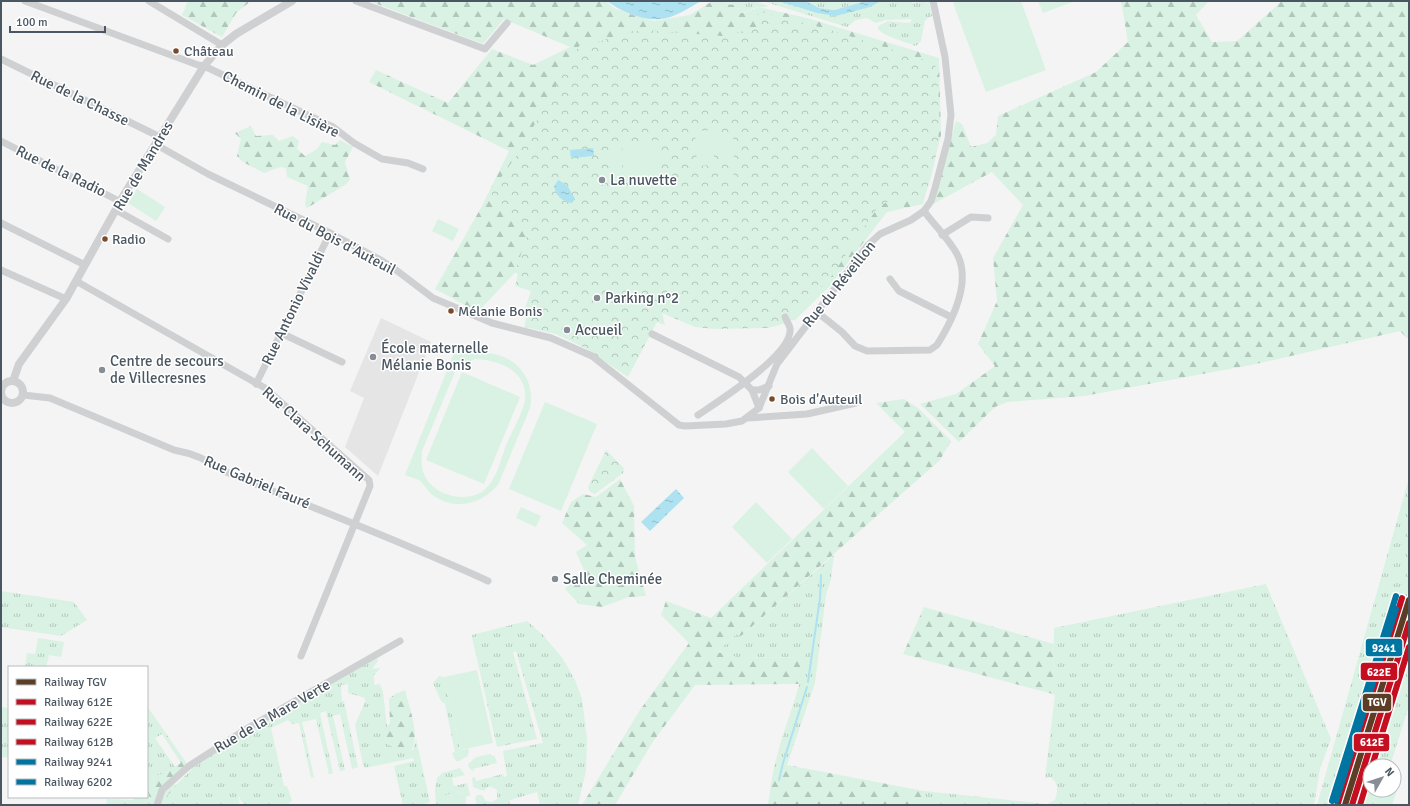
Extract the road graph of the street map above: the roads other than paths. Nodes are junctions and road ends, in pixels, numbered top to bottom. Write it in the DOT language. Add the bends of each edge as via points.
graph roads {
  1 [pos="25,1"];
  2 [pos="149,1"];
  3 [pos="292,1"];
  4 [pos="356,1"];
  5 [pos="933,1"];
  6 [pos="507,23"];
  7 [pos="222,45"];
  8 [pos="1,59"];
  9 [pos="204,66"];
  10 [pos="1,141"];
  11 [pos="157,141"];
  12 [pos="423,169"];
  13 [pos="121,202"];
  14 [pos="116,210"];
  15 [pos="924,211"];
  16 [pos="988,218"];
  17 [pos="1,223"];
  18 [pos="330,233"];
  19 [pos="942,236"];
  20 [pos="168,240"];
  21 [pos="85,265"];
  22 [pos="1,270"];
  23 [pos="890,279"];
  24 [pos="76,281"];
  25 [pos="66,299"];
  26 [pos="817,312"];
  27 [pos="785,317"];
  28 [pos="951,317"];
  29 [pos="281,333"];
  30 [pos="652,334"];
  31 [pos="342,362"];
  32 [pos="13,381"];
  33 [pos="746,382"];
  34 [pos="256,384"];
  35 [pos="769,386"];
  36 [pos="752,390"];
  37 [pos="23,395"];
  38 [pos="2,400"];
  39 [pos="856,403"];
  40 [pos="759,408"];
  41 [pos="698,415"];
  42 [pos="748,418"];
  43 [pos="679,424"];
  44 [pos="356,524"];
  45 [pos="488,581"];
  46 [pos="400,641"];
  47 [pos="301,656"];
  48 [pos="158,805"];
  1 -- 9 [label="street, Chemin de la Lisière" via="198,66"];
  2 -- 7 [label="street"];
  3 -- 7 [label="street, Rue de Mandres"];
  4 -- 6 [label="street" via="485,49"];
  5 -- 15 [label="street, Rue du Réveillon" via="945,58 951,115 948,139 935,188 931,201"];
  7 -- 9 [label="street, Rue de Mandres"];
  8 -- 11 [label="street, Rue de la Chasse"];
  9 -- 11 [label="street, Rue de Mandres"];
  9 -- 12 [label="street, Chemin de la Lisière" via="333,127 382,159 408,163"];
  10 -- 13 [label="street, Rue de la Radio"];
  11 -- 13 [label="street, Rue de Mandres"];
  11 -- 18 [label="street, Rue du Bois d'Auteuil" via="208,174"];
  13 -- 14 [label="street, Rue de Mandres"];
  14 -- 20 [label="street"];
  14 -- 21 [label="street, Rue de Mandres"];
  15 -- 19 [label="street"];
  15 -- 26 [label="street, Rue du Réveillon" via="880,234 868,245"];
  16 -- 19 [label="street" via="971,217"];
  17 -- 21 [label="street"];
  18 -- 29 [label="street, Rue Antonio Vivaldi"];
  18 -- 43 [label="street, Rue du Bois d'Auteuil" via="396,270 433,298 492,323 551,338 592,356"];
  19 -- 28 [label="street" via="957,254 962,266 961,295"];
  21 -- 24 [label="street, Rue de Mandres"];
  22 -- 25 [label="street"];
  23 -- 28 [label="street" via="899,291"];
  24 -- 25 [label="street, Rue de Mandres"];
  24 -- 34 [label="street, Rue Clara Schumann"];
  25 -- 32 [label="street, Rue de Mandres" via="19,364"];
  26 -- 28 [label="street" via="855,346 867,351 930,350 937,345"];
  26 -- 35 [label="street, Rue du Réveillon" via="777,364"];
  27 -- 33 [label="street" via="790,328 788,339 762,371"];
  29 -- 31 [label="street"];
  29 -- 34 [label="street, Rue Antonio Vivaldi"];
  30 -- 33 [label="street"];
  32 -- 37 [label="street" via="21,386"];
  32 -- 38 [label="street" via="3,387"];
  33 -- 36 [label="street"];
  33 -- 41 [label="street"];
  34 -- 44 [label="street, Rue Clara Schumann" via="269,392 366,476 370,486"];
  35 -- 36 [label="street"];
  35 -- 40 [label="street, Rue du Réveillon"];
  36 -- 40 [label="street"];
  37 -- 38 [label="street" via="15,403"];
  37 -- 44 [label="street, Rue Gabriel Fauré" via="50,398 71,406"];
  39 -- 42 [label="street" via="807,414"];
  40 -- 42 [label="street, Rue du Réveillon"];
  42 -- 43 [label="street, Rue du Réveillon" via="726,424"];
  44 -- 45 [label="street, Rue Gabriel Fauré"];
  44 -- 47 [label="street, Rue Clara Schumann"];
  46 -- 48 [label="street, Rue de la Mare Verte" via="248,728 189,766 162,790"];
}
